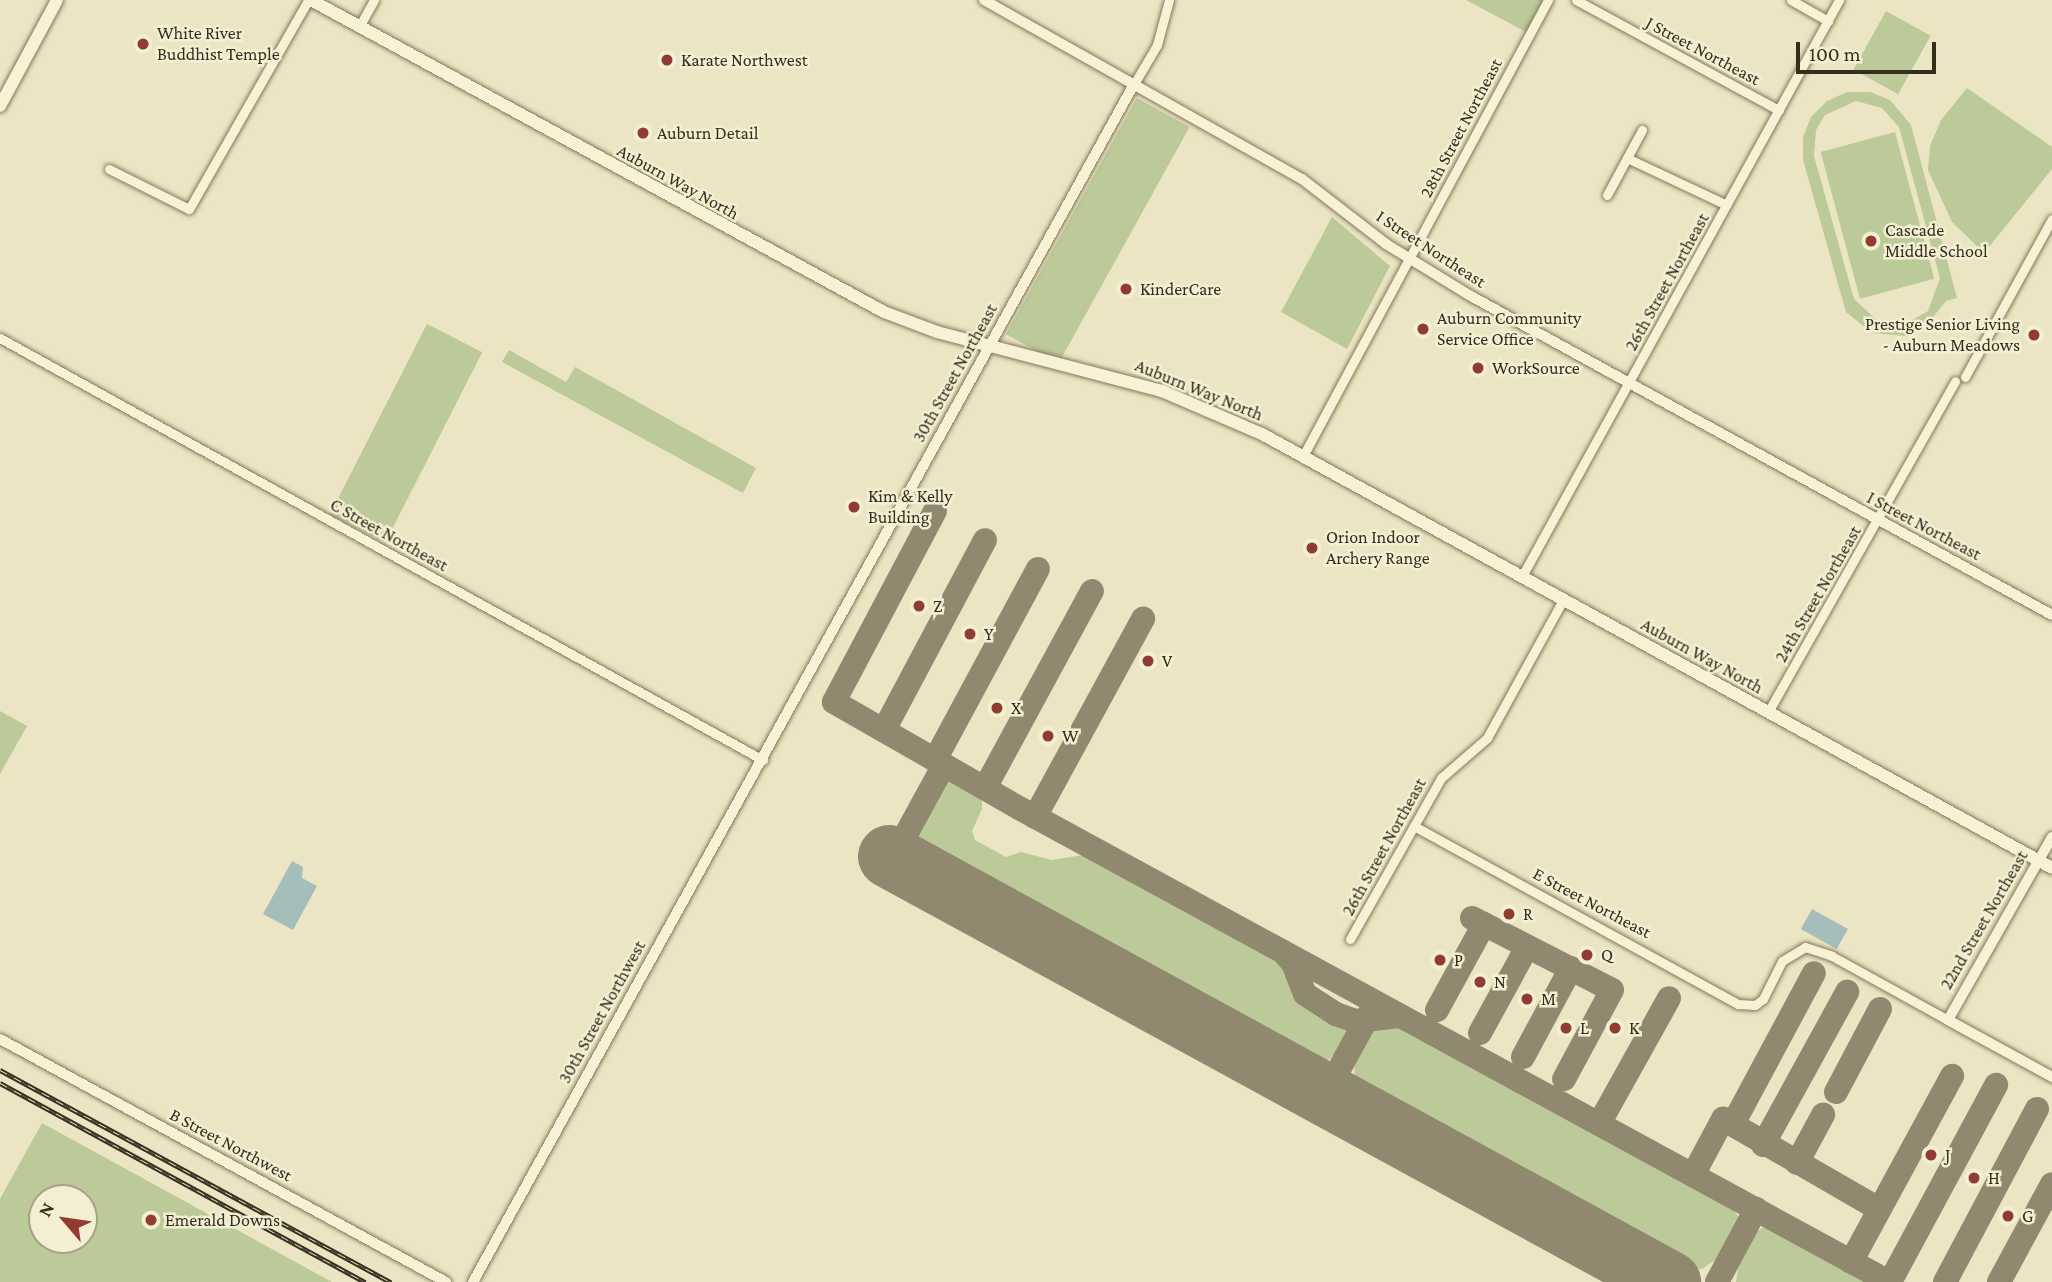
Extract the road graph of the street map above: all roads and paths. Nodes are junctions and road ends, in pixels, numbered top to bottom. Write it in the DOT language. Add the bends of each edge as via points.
graph roads {
  1 [pos="57,0"];
  2 [pos="310,0"];
  3 [pos="374,0"];
  4 [pos="1169,0"];
  5 [pos="1548,0"];
  6 [pos="1576,0"];
  7 [pos="1791,0"];
  8 [pos="1839,0"];
  9 [pos="991,2"];
  10 [pos="1828,21"];
  11 [pos="359,27"];
  12 [pos="1135,84"];
  13 [pos="0,106"];
  14 [pos="1779,110"];
  15 [pos="1642,130"];
  16 [pos="1627,158"];
  17 [pos="109,169"];
  18 [pos="1607,195"];
  19 [pos="1727,205"];
  20 [pos="2052,219"];
  21 [pos="1408,259"];
  22 [pos="0,338"];
  23 [pos="991,346"];
  24 [pos="1629,384"];
  25 [pos="1303,456"];
  26 [pos="1878,522"];
  27 [pos="1521,578"];
  28 [pos="1563,600"];
  29 [pos="2052,615"];
  30 [pos="1768,712"];
  31 [pos="763,760"];
  32 [pos="1414,827"];
  33 [pos="2052,837"];
  34 [pos="2038,860"];
  35 [pos="2052,867"];
  36 [pos="1350,939"];
  37 [pos="1948,1020"];
  38 [pos="0,1039"];
  39 [pos="2052,1077"];
  40 [pos="446,1282"];
  41 [pos="473,1282"];
  1 -- 13 [label="main road"];
  2 -- 11 [label="main road, Auburn Way North"];
  2 -- 17 [label="street" via="199,196 184,209"];
  3 -- 11 [label="street"];
  4 -- 12 [label="street, 30th Street Northeast" via="1157,45"];
  5 -- 21 [label="street, 28th Street Northeast"];
  6 -- 14 [label="street, J Street Northeast"];
  7 -- 10 [label="street"];
  8 -- 10 [label="street, 26th Street Northeast"];
  9 -- 12 [label="street, I Street Northeast"];
  10 -- 14 [label="street, 26th Street Northeast"];
  11 -- 23 [label="main road, Auburn Way North" via="858,299 920,326"];
  12 -- 21 [label="street, I Street Northeast" via="1303,179"];
  12 -- 23 [label="street, 30th Street Northeast"];
  14 -- 19 [label="street, 26th Street Northeast"];
  15 -- 16 [label="street"];
  16 -- 18 [label="street"];
  16 -- 19 [label="street"];
  19 -- 24 [label="street, 26th Street Northeast"];
  20 -- 26 [label="street, 24th Street Northeast"];
  21 -- 24 [label="street, I Street Northeast"];
  21 -- 25 [label="street, 28th Street Northeast"];
  22 -- 31 [label="street, C Street Northeast"];
  23 -- 25 [label="main road, Auburn Way North" via="1162,391"];
  23 -- 31 [label="street, 30th Street Northeast"];
  24 -- 26 [label="street, I Street Northeast"];
  24 -- 27 [label="street, 26th Street Northeast"];
  25 -- 27 [label="main road, Auburn Way North"];
  26 -- 29 [label="street, I Street Northeast"];
  26 -- 30 [label="street, 24th Street Northeast"];
  27 -- 28 [label="main road, Auburn Way North"];
  28 -- 30 [label="main road, Auburn Way North"];
  28 -- 32 [label="street, 26th Street Northeast" via="1485,741 1446,770"];
  30 -- 34 [label="main road, Auburn Way North"];
  31 -- 41 [label="street, 30th Street Northwest"];
  32 -- 36 [label="street, 26th Street Northeast"];
  32 -- 37 [label="street, E Street Northeast" via="1738,1004 1755,1005 1769,991 1782,961 1801,947 1832,956"];
  33 -- 34 [label="street, 22nd Street Northeast"];
  34 -- 35 [label="main road, Auburn Way North"];
  34 -- 37 [label="street, 22nd Street Northeast"];
  37 -- 39 [label="street"];
  38 -- 40 [label="street, B Street Northwest"];
}
